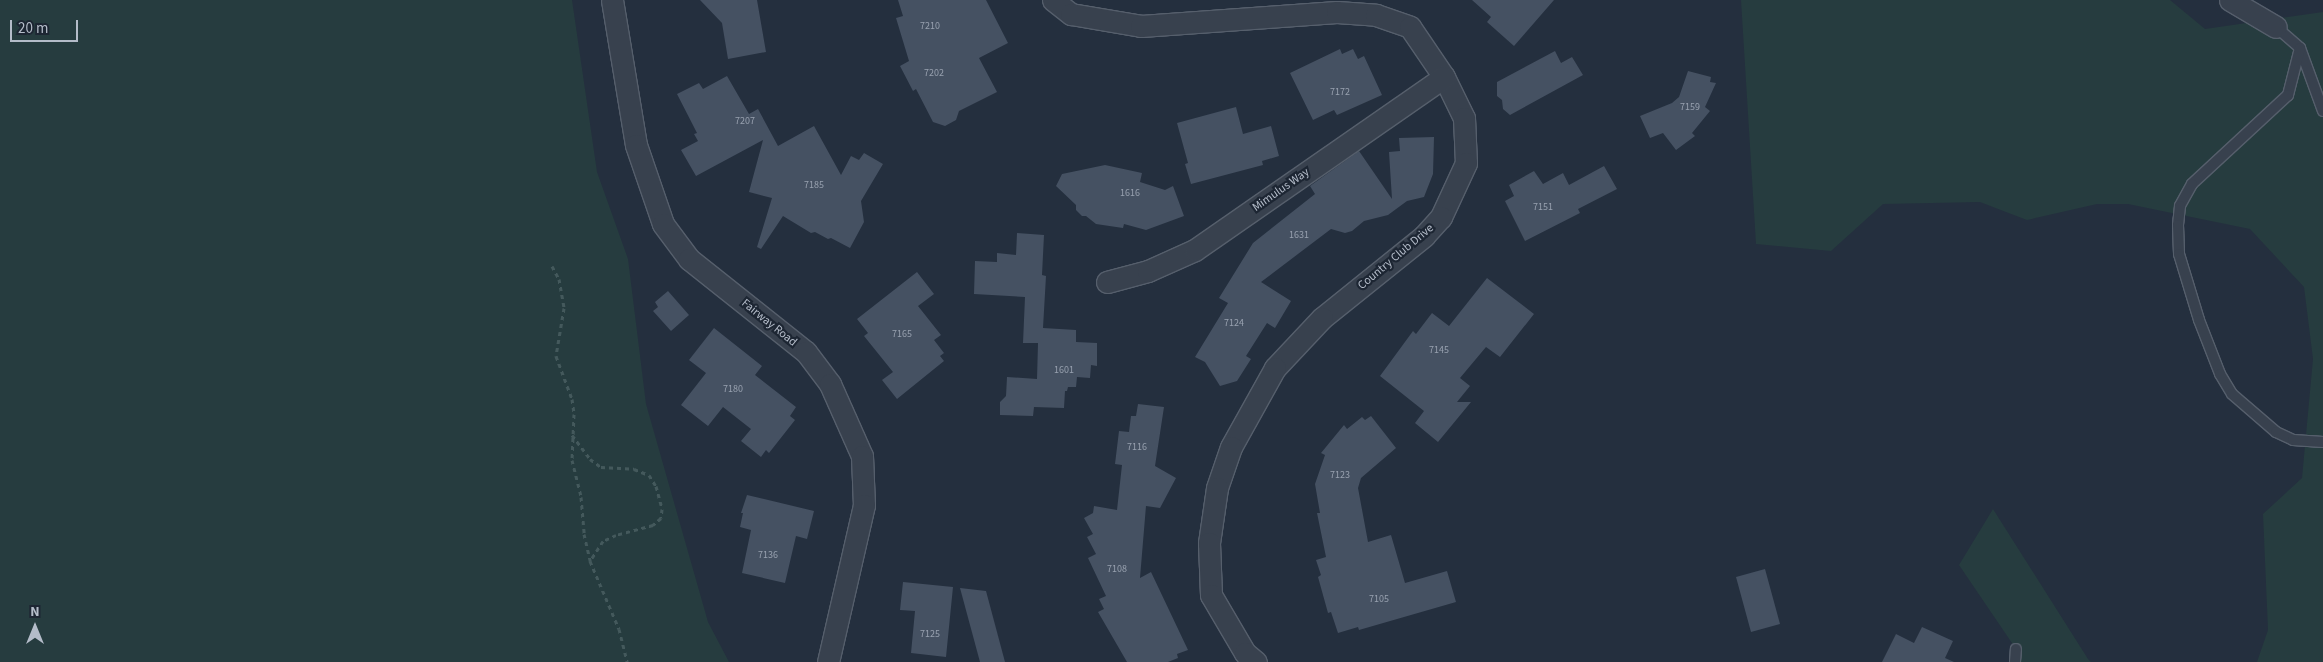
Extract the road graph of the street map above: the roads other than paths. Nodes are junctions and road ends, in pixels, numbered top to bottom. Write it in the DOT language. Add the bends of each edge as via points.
graph roads {
  1 [pos="612,0"];
  2 [pos="1053,0"];
  3 [pos="2230,0"];
  4 [pos="2276,27"];
  5 [pos="2300,48"];
  6 [pos="1444,77"];
  7 [pos="2323,111"];
  8 [pos="1107,282"];
  9 [pos="2323,442"];
  10 [pos="2016,649"];
  11 [pos="828,662"];
  12 [pos="1256,662"];
  13 [pos="2015,662"];
  1 -- 11 [label="street, Fairway Road" via="636,145 663,224 689,259 806,352 830,384 862,456 864,504"];
  2 -- 6 [label="street, Country Club Drive" via="1071,14 1141,26 1337,12 1376,15 1410,27"];
  3 -- 4 [label="street"];
  4 -- 5 [label="lane"];
  5 -- 7 [label="lane"];
  5 -- 9 [label="lane" via="2288,95 2192,184 2180,206 2178,225 2180,254 2199,320 2220,374 2232,394 2276,432 2293,440"];
  6 -- 8 [label="street, Mimulus Way" via="1194,250 1148,272"];
  6 -- 12 [label="street, Country Club Drive" via="1464,118 1466,163 1441,217 1424,236 1322,318 1275,368 1231,447 1216,488 1209,543 1211,595 1246,653"];
  10 -- 13 [label="lane"];
}
